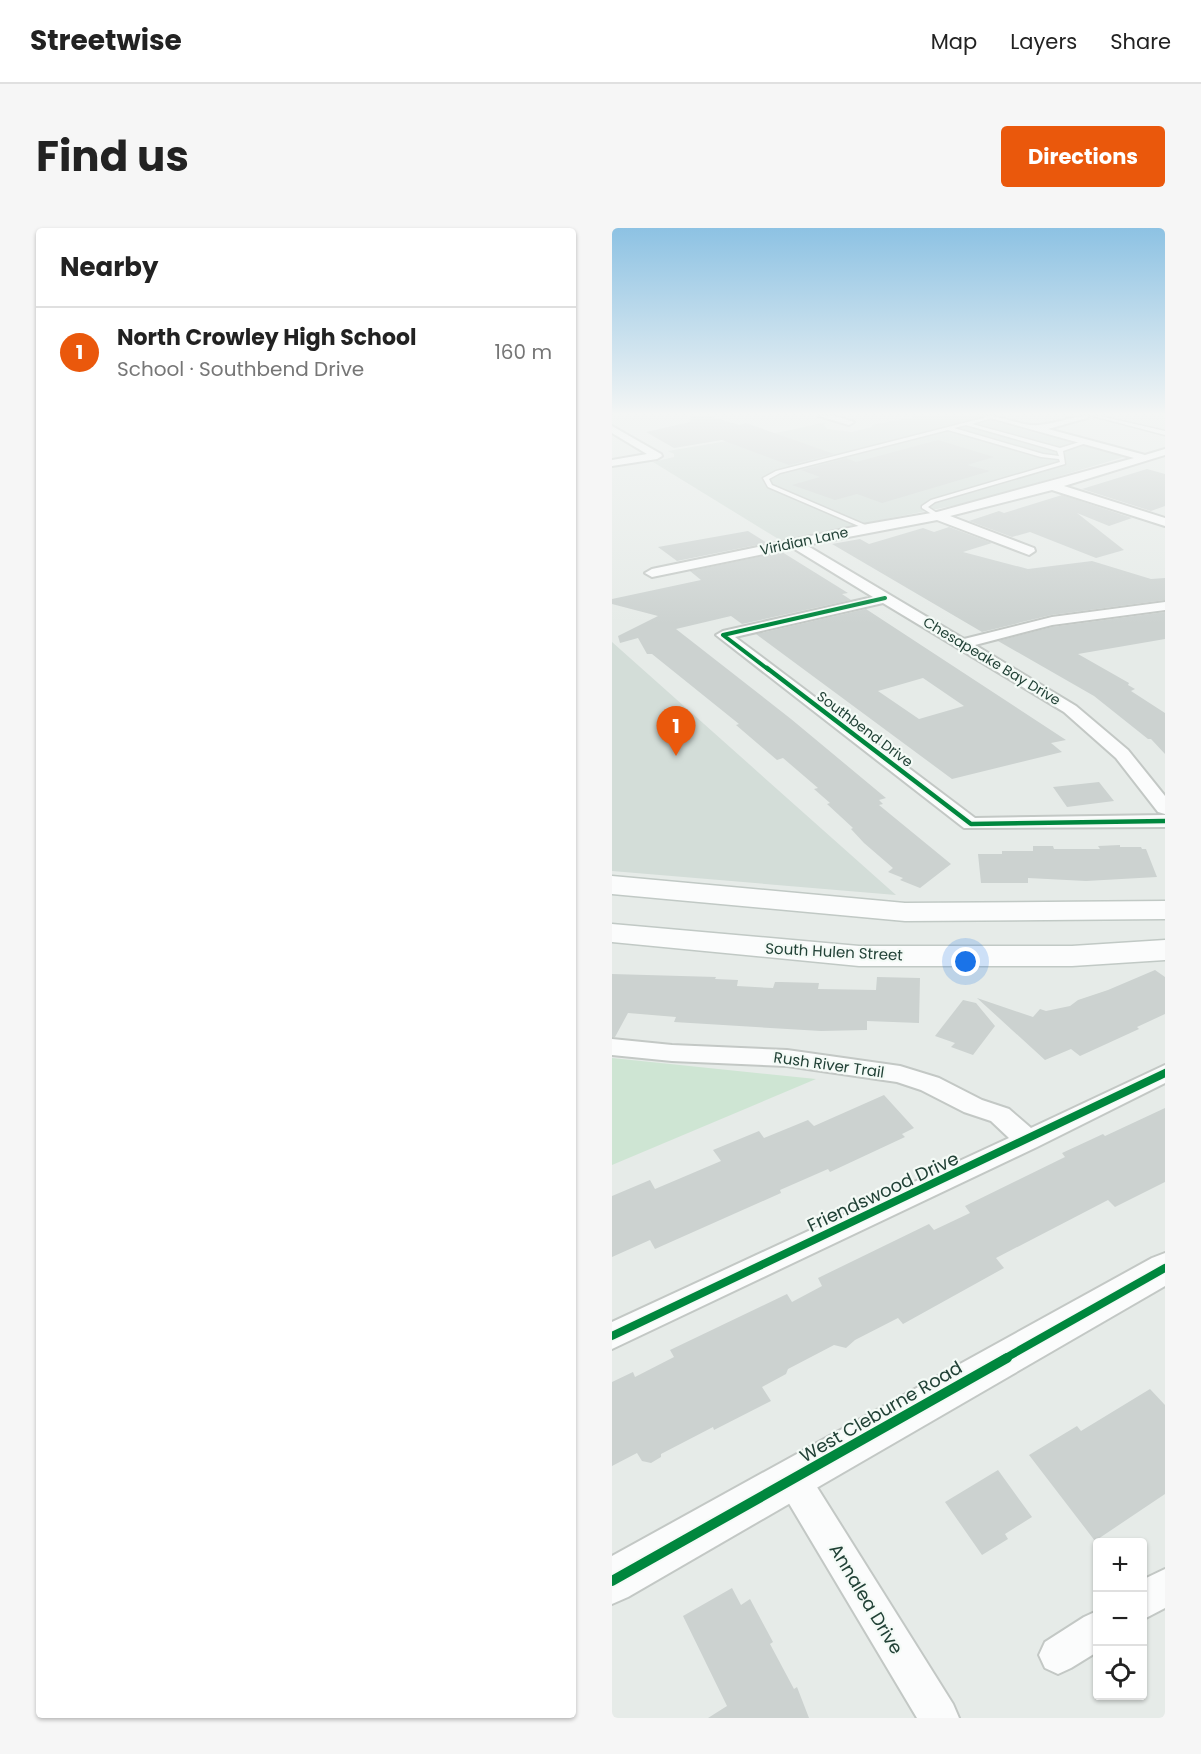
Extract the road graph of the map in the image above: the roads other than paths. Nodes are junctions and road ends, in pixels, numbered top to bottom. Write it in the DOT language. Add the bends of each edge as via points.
graph roads {
  1 [pos="770,486"];
  2 [pos="986,486"];
  3 [pos="1052,486"];
  4 [pos="938,516"];
  5 [pos="1165,522"];
  6 [pos="868,528"];
  7 [pos="794,543"];
  8 [pos="1029,551"];
  9 [pos="652,573"];
  10 [pos="885,598"];
  11 [pos="1165,606"];
  12 [pos="963,644"];
  13 [pos="1165,808"];
  14 [pos="1165,821"];
  15 [pos="612,885"];
  16 [pos="1165,910"];
  17 [pos="612,933"];
  18 [pos="1165,950"];
  19 [pos="612,1047"];
  20 [pos="1165,1073"];
  21 [pos="1028,1140"];
  22 [pos="1165,1268"];
  23 [pos="612,1336"];
  24 [pos="793,1479"];
  25 [pos="612,1581"];
  26 [pos="1165,1587"];
  27 [pos="1147,1599"];
  28 [pos="1093,1633"];
  29 [pos="1058,1655"];
  30 [pos="939,1718"];
  1 -- 6 [label="lane"];
  2 -- 4 [label="lane" via="924,507"];
  3 -- 4 [label="street, Viridian Lane"];
  3 -- 5 [label="street"];
  4 -- 6 [label="street, Viridian Lane"];
  4 -- 8 [label="street"];
  6 -- 7 [label="street, Viridian Lane"];
  7 -- 9 [label="street, Viridian Lane"];
  7 -- 10 [label="street, Chesapeake Bay Drive"];
  10 -- 12 [label="street, Chesapeake Bay Drive"];
  10 -- 14 [label="street, Southbend Drive" via="723,635 971,824"];
  11 -- 12 [label="street" via="1052,621"];
  12 -- 13 [label="street, Chesapeake Bay Drive" via="1070,708 1122,754"];
  15 -- 16 [label="main road" via="905,912"];
  17 -- 18 [label="main road, South Hulen Street" via="859,956 1072,956"];
  19 -- 21 [label="street, Rush River Trail" via="787,1058 900,1074 1000,1115"];
  20 -- 21 [label="street, Friendswood Drive"];
  21 -- 23 [label="street, Friendswood Drive"];
  22 -- 24 [label="street, West Cleburne Road"];
  24 -- 25 [label="street, West Cleburne Road"];
  24 -- 30 [label="street, Annalea Drive"];
  26 -- 27 [label="street"];
  28 -- 29 [label="street"];
}
